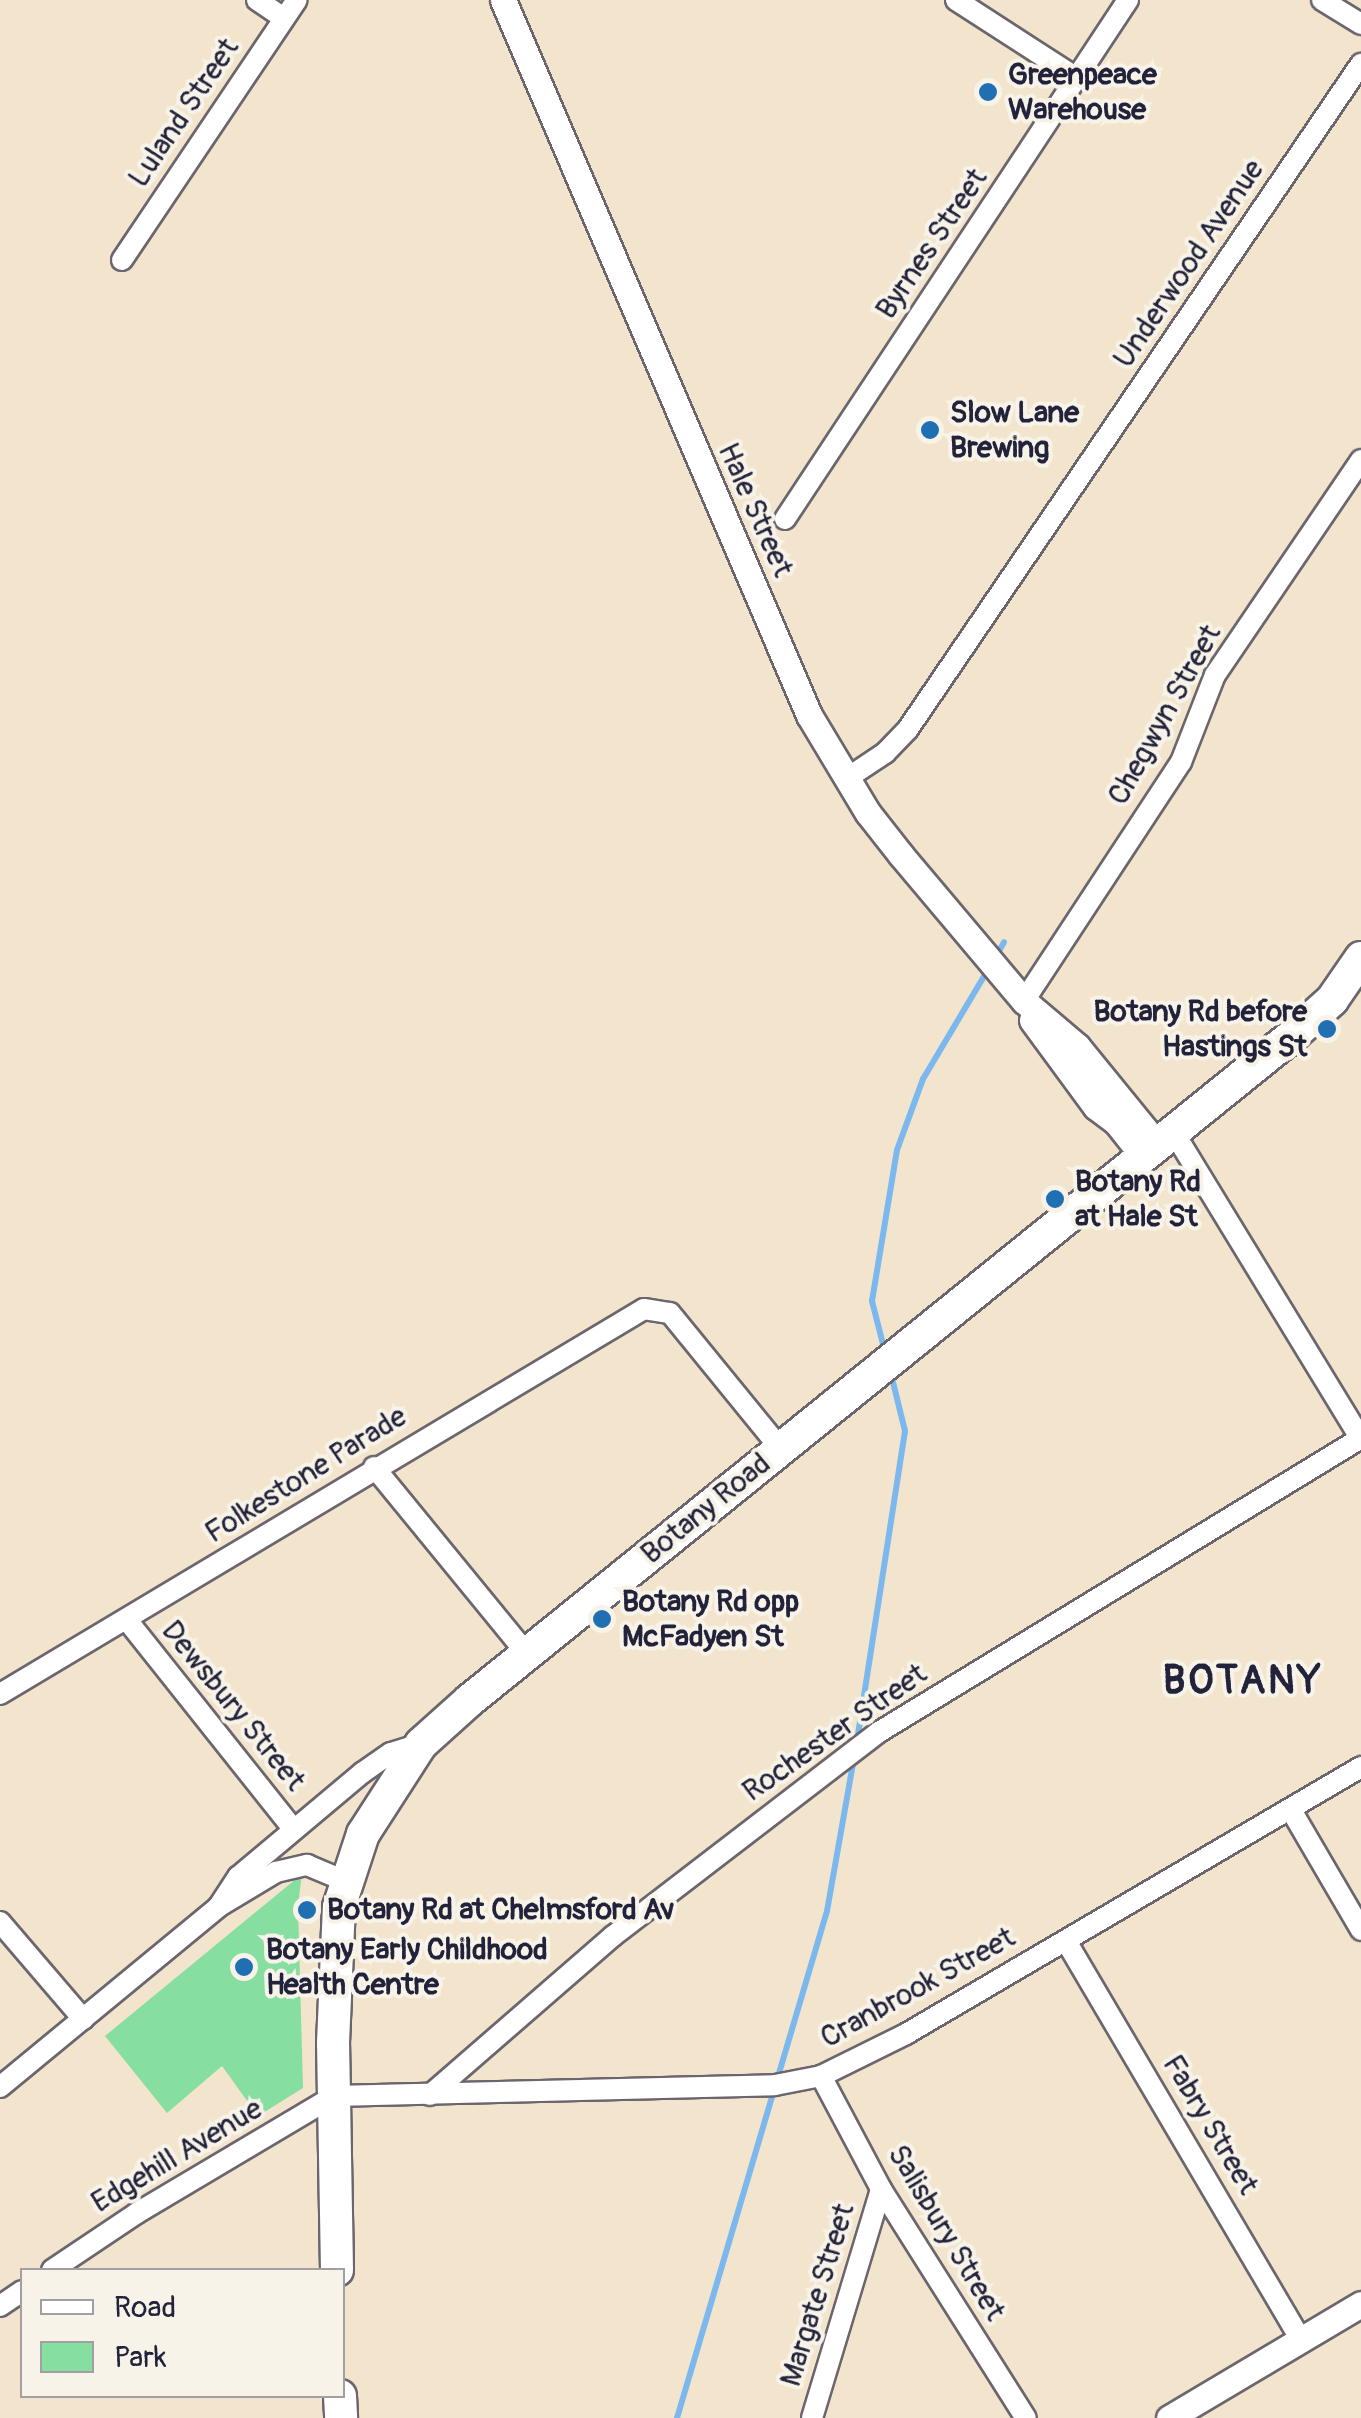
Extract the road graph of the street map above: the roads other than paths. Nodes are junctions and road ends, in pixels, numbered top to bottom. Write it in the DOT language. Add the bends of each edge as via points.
graph roads {
  1 [pos="258,0"];
  2 [pos="297,0"];
  3 [pos="503,0"];
  4 [pos="956,0"];
  5 [pos="1128,0"];
  6 [pos="1322,0"];
  7 [pos="284,18"];
  8 [pos="1361,24"];
  9 [pos="1361,64"];
  10 [pos="1078,79"];
  11 [pos="122,260"];
  12 [pos="1361,460"];
  13 [pos="785,519"];
  14 [pos="855,773"];
  15 [pos="1361,958"];
  16 [pos="1024,1001"];
  17 [pos="1158,1144"];
  18 [pos="1361,1438"];
  19 [pos="780,1448"];
  20 [pos="374,1468"];
  21 [pos="127,1620"];
  22 [pos="527,1654"];
  23 [pos="0,1694"];
  24 [pos="421,1744"];
  25 [pos="1361,1767"];
  26 [pos="1291,1810"];
  27 [pos="293,1829"];
  28 [pos="345,1881"];
  29 [pos="218,1907"];
  30 [pos="0,1922"];
  31 [pos="1361,1930"];
  32 [pos="1066,1941"];
  33 [pos="83,2019"];
  34 [pos="820,2076"];
  35 [pos="0,2088"];
  36 [pos="430,2095"];
  37 [pos="334,2096"];
  38 [pos="881,2188"];
  39 [pos="55,2268"];
  40 [pos="337,2268"];
  41 [pos="1361,2304"];
  42 [pos="1302,2340"];
  43 [pos="812,2418"];
  44 [pos="1026,2418"];
  45 [pos="1170,2418"];
  1 -- 7 [label="street"];
  2 -- 7 [label="street, Luland Street"];
  3 -- 14 [label="street, Hale Street" via="809,716"];
  4 -- 10 [label="street"];
  5 -- 10 [label="street, Byrnes Street"];
  6 -- 8 [label="street"];
  7 -- 11 [label="street, Luland Street"];
  9 -- 14 [label="street, Underwood Avenue" via="985,618 891,748"];
  10 -- 13 [label="street, Byrnes Street"];
  12 -- 16 [label="street, Chegwyn Street" via="1215,675 1181,762"];
  14 -- 16 [label="street, Hale Street" via="901,855"];
  15 -- 17 [label="main road, Botany Road" via="1313,1019"];
  16 -- 17 [label="street, Hale Street" via="1077,1046"];
  17 -- 18 [label="street"];
  17 -- 19 [label="main road, Botany Road"];
  18 -- 36 [label="street, Rochester Street" via="879,1732 614,1936"];
  19 -- 20 [label="street, Folkestone Parade" via="670,1313 644,1309"];
  19 -- 22 [label="main road, Botany Road"];
  20 -- 21 [label="street, Folkestone Parade"];
  20 -- 22 [label="street"];
  21 -- 23 [label="street, Folkestone Parade"];
  21 -- 27 [label="street, Dewsbury Street"];
  22 -- 24 [label="main road, Botany Road"];
  24 -- 27 [label="street" via="376,1763"];
  24 -- 28 [label="main road, Botany Road" via="379,1803"];
  25 -- 26 [label="street, Cranbrook Street"];
  26 -- 31 [label="street"];
  26 -- 32 [label="street, Cranbrook Street"];
  27 -- 29 [label="street" via="238,1877"];
  28 -- 29 [label="street" via="322,1869 292,1866"];
  28 -- 37 [label="main road, Botany Road" via="334,1965"];
  29 -- 33 [label="street"];
  30 -- 33 [label="street"];
  32 -- 34 [label="street, Cranbrook Street"];
  32 -- 42 [label="street, Fabry Street"];
  33 -- 35 [label="street"];
  34 -- 36 [label="street, Cranbrook Street" via="774,2085"];
  34 -- 38 [label="street, Salisbury Street"];
  36 -- 37 [label="street, Cranbrook Street"];
  37 -- 39 [label="street, Edgehill Avenue"];
  37 -- 40 [label="main road, Botany Road"];
  38 -- 43 [label="street, Margate Street"];
  38 -- 44 [label="street, Salisbury Street"];
  41 -- 42 [label="street"];
  42 -- 45 [label="street"];
}
